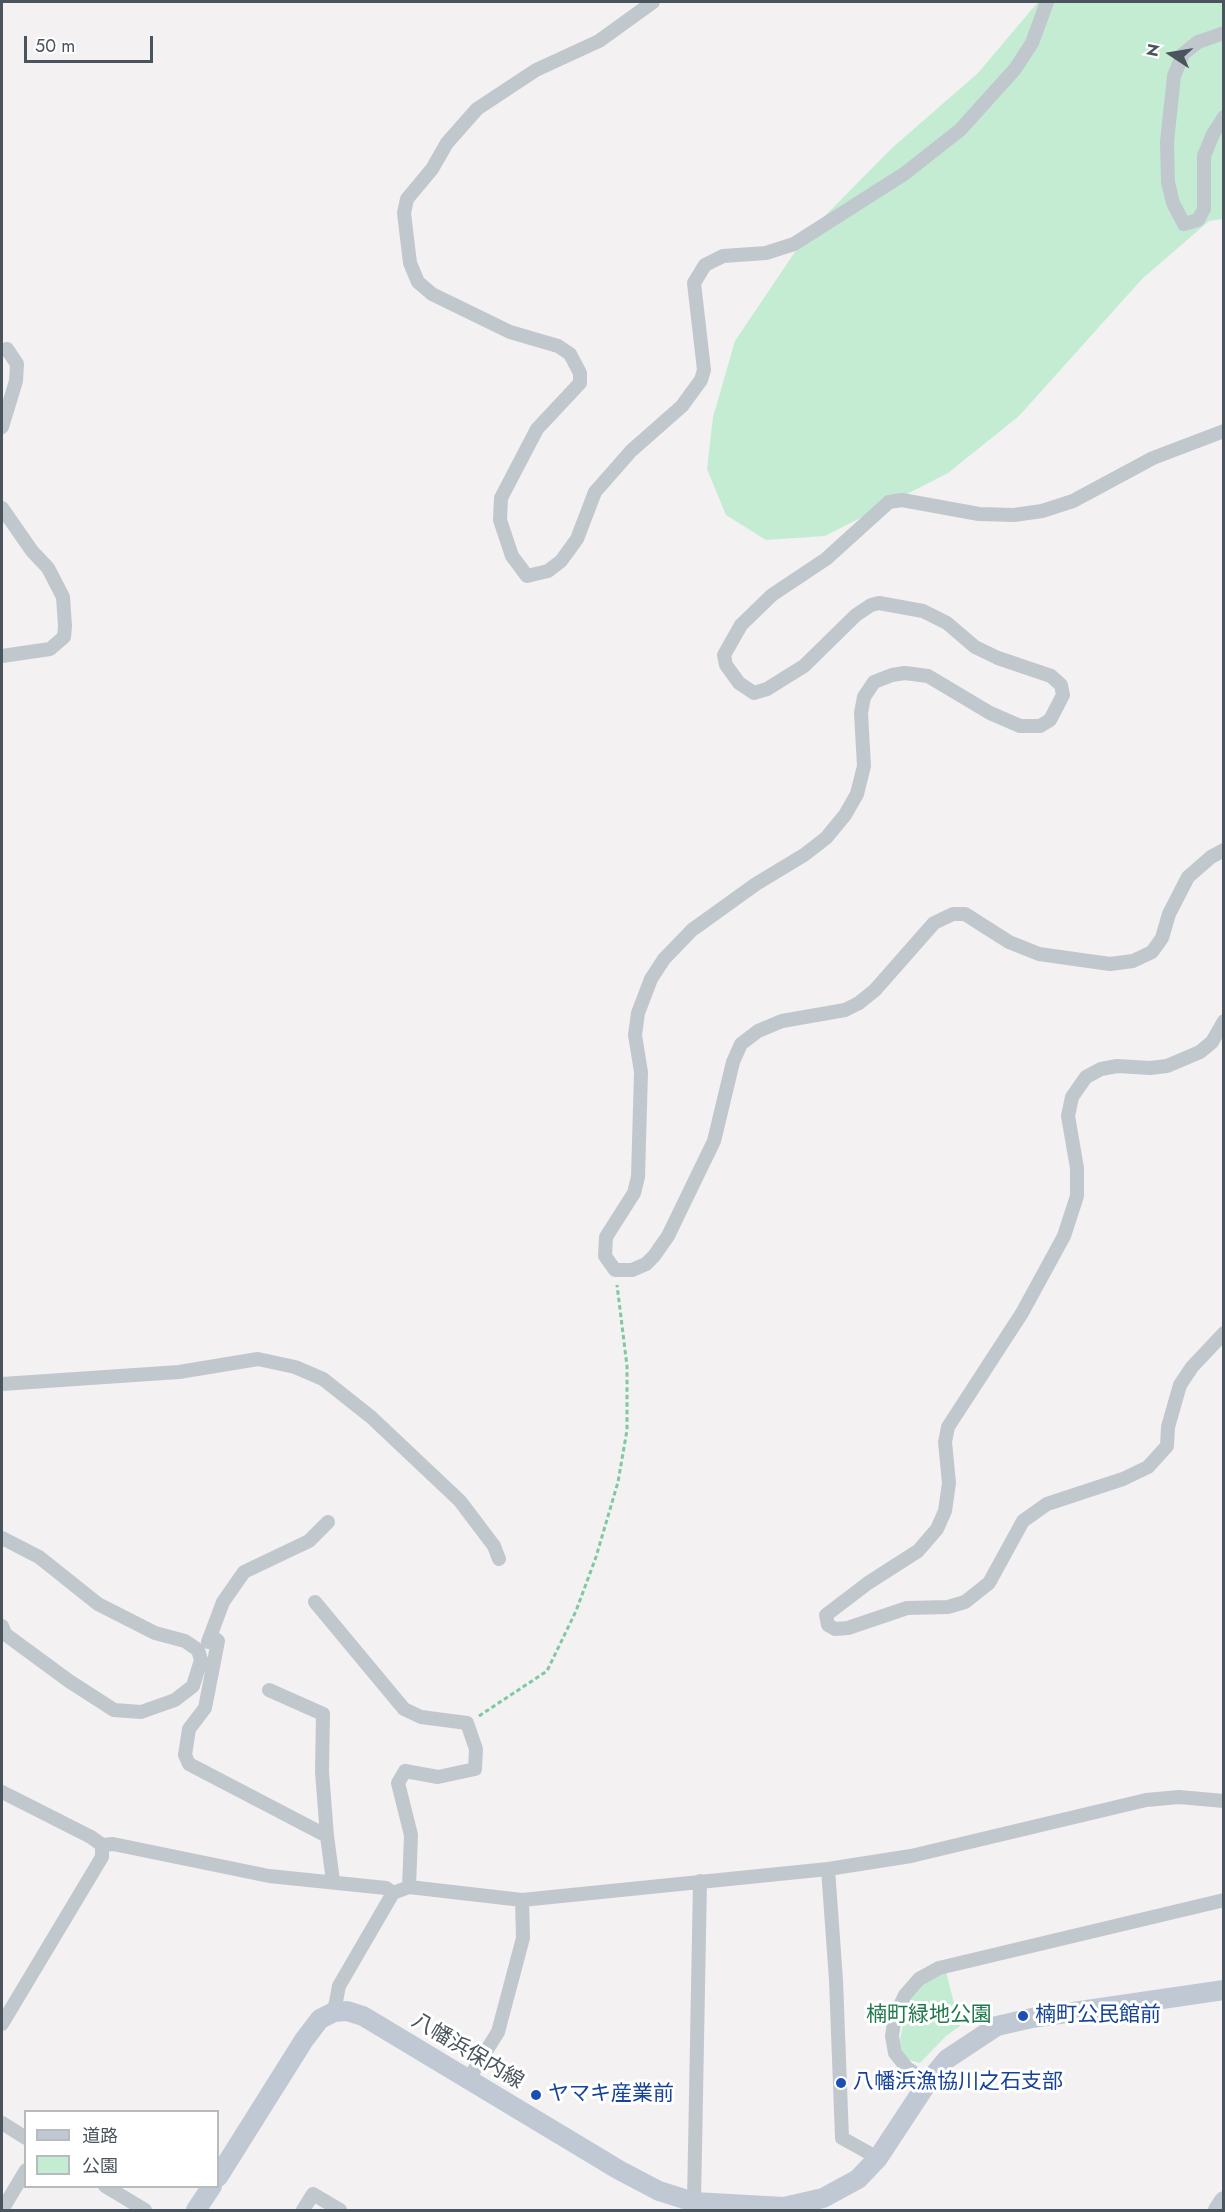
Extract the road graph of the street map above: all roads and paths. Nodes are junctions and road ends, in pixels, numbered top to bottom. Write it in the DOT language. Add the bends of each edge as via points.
graph roads {
  1 [pos="653,2"];
  2 [pos="1047,2"];
  3 [pos="1224,33"];
  4 [pos="1224,117"];
  5 [pos="2,350"];
  6 [pos="2,427"];
  7 [pos="1224,431"];
  8 [pos="2,508"];
  9 [pos="2,656"];
  10 [pos="1224,850"];
  11 [pos="1224,1021"];
  12 [pos="615,1270"];
  13 [pos="1224,1333"];
  14 [pos="2,1384"];
  15 [pos="328,1522"];
  16 [pos="2,1538"];
  17 [pos="499,1559"];
  18 [pos="315,1602"];
  19 [pos="2,1626"];
  20 [pos="212,1636"];
  21 [pos="198,1650"];
  22 [pos="269,1690"];
  23 [pos="467,1723"];
  24 [pos="2,1792"];
  25 [pos="1224,1802"];
  26 [pos="327,1836"];
  27 [pos="102,1845"];
  28 [pos="828,1869"];
  29 [pos="333,1881"];
  30 [pos="700,1881"];
  31 [pos="409,1887"];
  32 [pos="393,1893"];
  33 [pos="522,1900"];
  34 [pos="1224,1900"];
  35 [pos="1224,1990"];
  36 [pos="334,2012"];
  37 [pos="2,2024"];
  38 [pos="468,2080"];
  39 [pos="928,2082"];
  40 [pos="2,2123"];
  41 [pos="24,2137"];
  42 [pos="878,2158"];
  43 [pos="24,2173"];
  44 [pos="219,2175"];
  45 [pos="107,2188"];
  46 [pos="211,2188"];
  47 [pos="1224,2201"];
  48 [pos="694,2202"];
  49 [pos="825,2204"];
  50 [pos="2,2210"];
  51 [pos="145,2211"];
  52 [pos="196,2211"];
  53 [pos="303,2211"];
  54 [pos="340,2211"];
  55 [pos="1218,2211"];
  1 -- 2 [label="street" via="599,41 536,70 477,109 447,142 407,200 404,213 410,263 418,282 432,294 510,332 558,346 570,354 580,373 580,383 537,429 501,498 500,520 512,556 527,576 548,571 561,561 577,538 595,492 631,451 682,406 701,380 704,370 694,283 705,265 723,256 766,253 794,244 904,174 960,130 1015,69 1032,43"];
  3 -- 4 [label="street" via="1198,42 1183,54 1174,76 1167,182 1184,224 1198,220 1204,209 1204,156"];
  5 -- 6 [label="street" via="7,349 17,364"];
  7 -- 12 [label="street" via="1154,458 1073,501 1042,512 979,514 902,500 889,502 826,559 772,595 741,625 724,655 739,683 753,693 767,689 804,666 856,615 879,603 923,611 947,623 975,647 1051,676 1062,685 1063,695 1050,720 1040,726 1020,726 928,676 905,673 874,682 864,697 861,712 864,766 857,794 845,816 804,855 692,930 651,979 635,1035 641,1072 638,1177 634,1193 606,1237 606,1256"];
  8 -- 9 [label="street" via="48,568 63,597 65,626 64,637 50,649"];
  10 -- 12 [label="street" via="1188,877 1169,914 1162,939 1152,952 1133,961 1110,964 1039,954 1009,942 965,914 953,914 934,923 859,1004 782,1021 758,1031 741,1044 733,1062 714,1141 668,1236 646,1264 632,1270"];
  11 -- 13 [label="street" via="1212,1042 1200,1052 1167,1066 1101,1069 1086,1077 1072,1097 1068,1116 1077,1168 1077,1196 1064,1236 1022,1313 948,1427 945,1442 949,1483 945,1511 937,1529 918,1551 826,1615 828,1625 834,1629 848,1628 907,1608 948,1607 965,1602 989,1583 1023,1521 1047,1504 1148,1467 1167,1446 1168,1426 1180,1385"];
  12 -- 23 [label="path" via="627,1366 627,1430 618,1482 596,1557 547,1671"];
  14 -- 17 [label="street" via="179,1372 258,1359 296,1367 323,1379 371,1417 460,1501 494,1546"];
  15 -- 20 [label="street" via="309,1541 244,1572 223,1602"];
  16 -- 21 [label="street" via="39,1557 98,1604 155,1634 185,1641"];
  18 -- 23 [label="street" via="404,1709 421,1717"];
  19 -- 21 [label="street" via="5,1634 114,1710 141,1712 175,1700 193,1686 201,1660"];
  20 -- 21 [label="street" via="206,1647"];
  20 -- 26 [label="street" via="218,1641 205,1708 189,1729 185,1755 189,1764"];
  22 -- 26 [label="street" via="324,1714 322,1772"];
  23 -- 31 [label="street" via="476,1749 475,1769 438,1777 405,1771 398,1783 411,1835"];
  24 -- 27 [label="street"];
  25 -- 28 [label="street" via="1179,1797 1146,1800 911,1856"];
  26 -- 29 [label="street"];
  27 -- 29 [label="street" via="269,1876"];
  27 -- 37 [label="street" via="102,1857"];
  28 -- 30 [label="street"];
  28 -- 42 [label="street" via="842,2138"];
  29 -- 32 [label="street" via="386,1888"];
  30 -- 33 [label="street"];
  30 -- 48 [label="street"];
  31 -- 32 [label="street"];
  31 -- 33 [label="street"];
  32 -- 36 [label="street" via="339,1986"];
  33 -- 38 [label="street" via="523,1938 498,2032"];
  34 -- 39 [label="street" via="939,1968 919,1979 905,1995 892,2036 895,2054"];
  35 -- 39 [label="main road, 八幡浜保内線" via="997,2026 947,2059"];
  36 -- 38 [label="main road, 八幡浜保内線" via="363,2016"];
  36 -- 44 [label="main road" via="320,2019 304,2040"];
  38 -- 48 [label="main road, 八幡浜保内線" via="619,2170 659,2191"];
  39 -- 42 [label="main road, 八幡浜保内線"];
  40 -- 41 [label="street"];
  42 -- 49 [label="main road, 八幡浜保内線"];
  43 -- 50 [label="street"];
  45 -- 51 [label="street"];
  46 -- 52 [label="main road"];
  47 -- 55 [label="main road"];
  48 -- 49 [label="main road, 八幡浜保内線" via="784,2207"];
  53 -- 54 [label="street" via="313,2194"];
}
